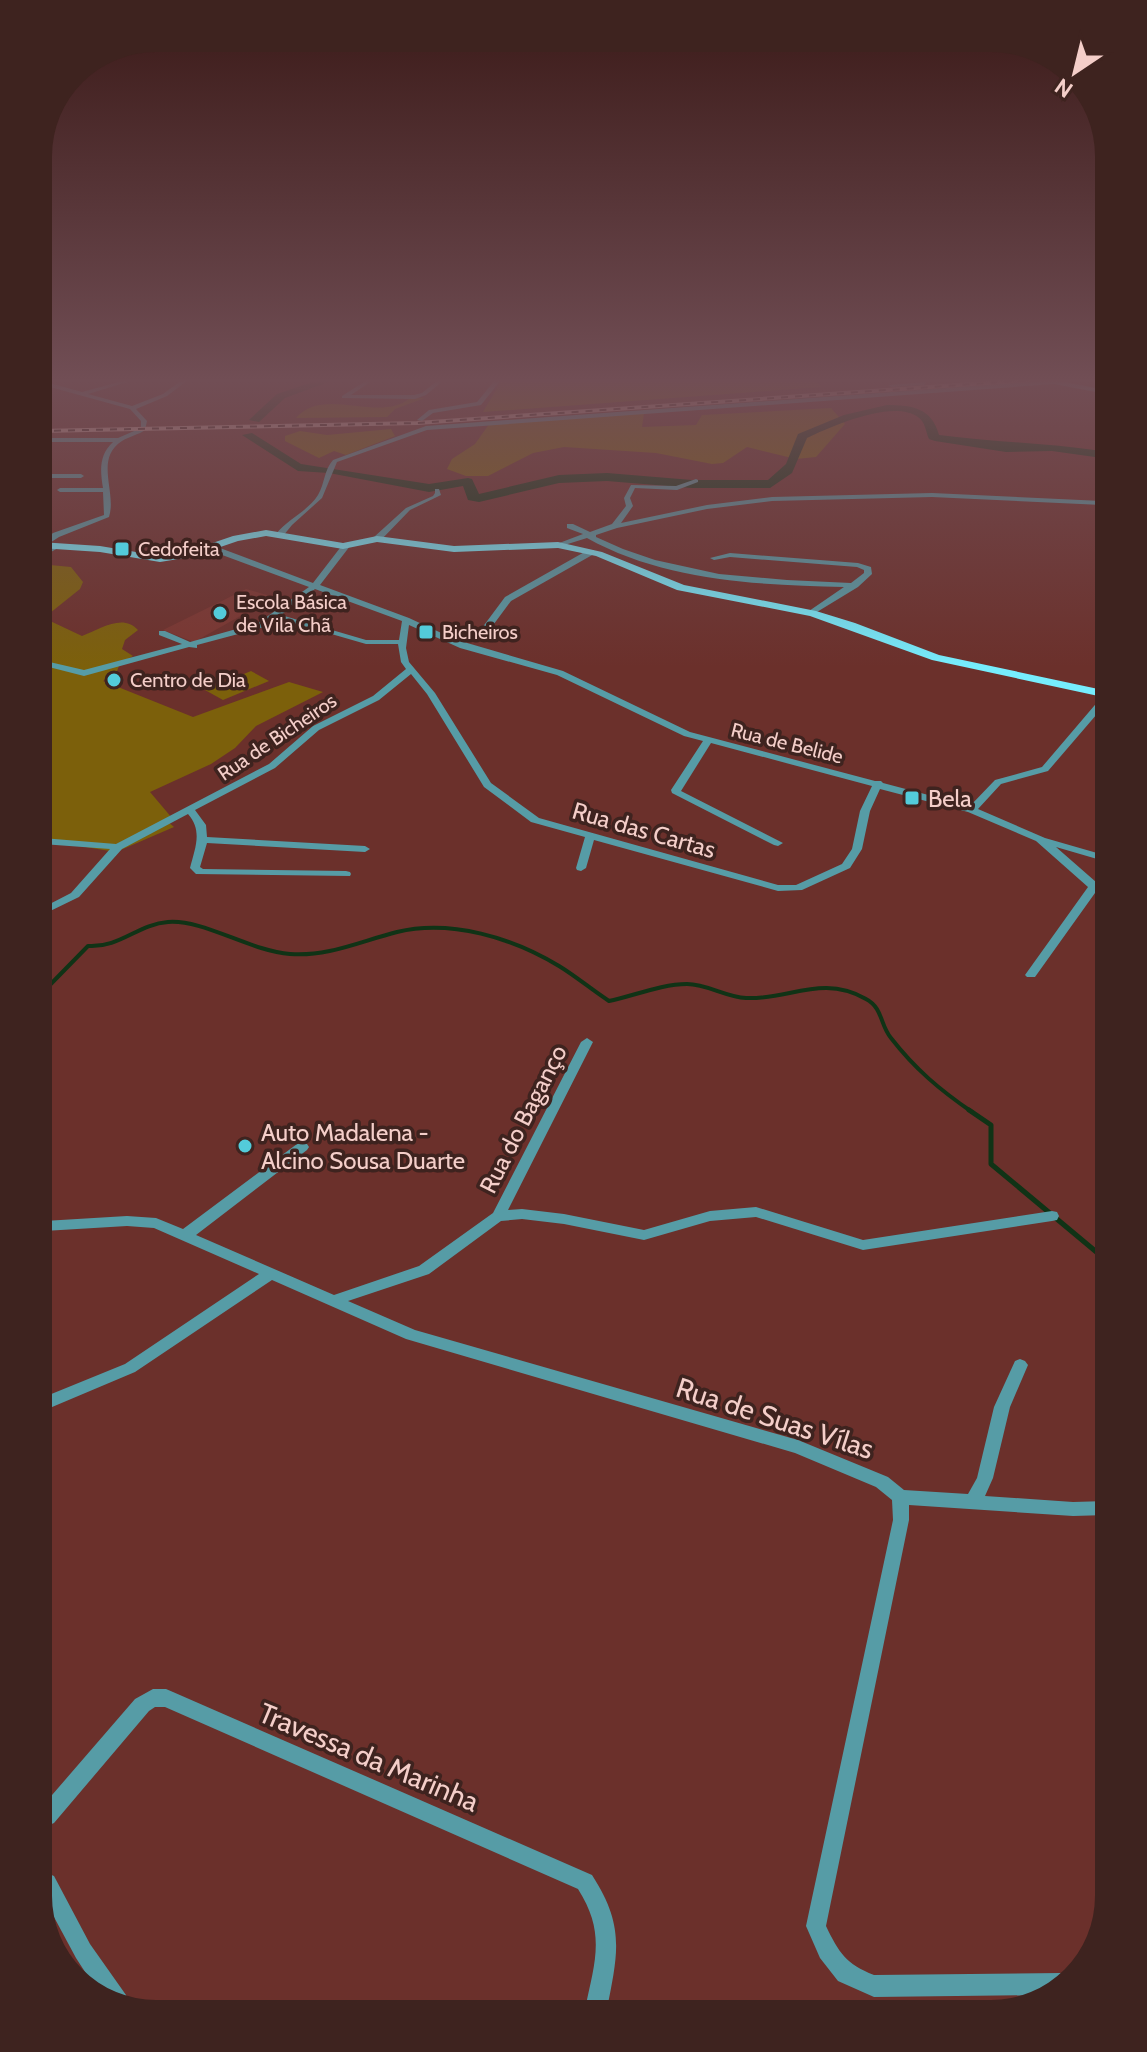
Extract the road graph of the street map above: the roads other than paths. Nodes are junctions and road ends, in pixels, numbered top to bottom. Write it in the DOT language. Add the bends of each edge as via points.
graph roads {
  1 [pos="52,476"];
  2 [pos="81,476"];
  3 [pos="101,476"];
  4 [pos="329,476"];
  5 [pos="691,483"];
  6 [pos="60,490"];
  7 [pos="105,490"];
  8 [pos="437,490"];
  9 [pos="1095,503"];
  10 [pos="570,526"];
  11 [pos="615,526"];
  12 [pos="280,534"];
  13 [pos="592,536"];
  14 [pos="52,539"];
  15 [pos="377,539"];
  16 [pos="558,545"];
  17 [pos="346,546"];
  18 [pos="209,547"];
  19 [pos="52,548"];
  20 [pos="591,552"];
  21 [pos="714,558"];
  22 [pos="316,585"];
  23 [pos="855,585"];
  24 [pos="812,613"];
  25 [pos="277,616"];
  26 [pos="406,620"];
  27 [pos="162,633"];
  28 [pos="451,639"];
  29 [pos="403,642"];
  30 [pos="194,646"];
  31 [pos="52,665"];
  32 [pos="409,671"];
  33 [pos="1095,692"];
  34 [pos="1095,710"];
  35 [pos="707,742"];
  36 [pos="878,783"];
  37 [pos="972,810"];
  38 [pos="191,812"];
  39 [pos="590,836"];
  40 [pos="1040,839"];
  41 [pos="205,840"];
  42 [pos="52,842"];
  43 [pos="778,843"];
  44 [pos="118,847"];
  45 [pos="365,849"];
  46 [pos="1095,855"];
  47 [pos="581,868"];
  48 [pos="346,874"];
  49 [pos="1092,889"];
  50 [pos="1095,890"];
  51 [pos="52,906"];
  52 [pos="1031,975"];
  53 [pos="587,1042"];
  54 [pos="302,1147"];
  55 [pos="498,1216"];
  56 [pos="1052,1216"];
  57 [pos="52,1226"];
  58 [pos="187,1234"];
  59 [pos="271,1274"];
  60 [pos="332,1301"];
  61 [pos="1020,1365"];
  62 [pos="52,1401"];
  63 [pos="900,1497"];
  64 [pos="973,1502"];
  65 [pos="1095,1507"];
  66 [pos="52,1810"];
  67 [pos="52,1892"];
  68 [pos="1046,1984"];
  69 [pos="108,1988"];
  70 [pos="598,2000"];
  1 -- 2 [label="street"];
  3 -- 7 [label="street"];
  4 -- 12 [label="street" via="322,494"];
  5 -- 11 [label="street" via="633,486 627,498 630,506"];
  6 -- 7 [label="street"];
  7 -- 14 [label="street" via="107,516"];
  8 -- 15 [label="street" via="439,494 408,509"];
  9 -- 11 [label="street" via="846,496 707,507"];
  10 -- 13 [label="street"];
  11 -- 13 [label="street"];
  12 -- 17 [label="main road"];
  12 -- 18 [label="main road" via="248,535"];
  13 -- 16 [label="street"];
  13 -- 23 [label="street" via="642,560 676,568"];
  15 -- 16 [label="main road" via="454,549"];
  15 -- 17 [label="main road"];
  16 -- 20 [label="main road"];
  17 -- 22 [label="street"];
  18 -- 19 [label="main road" via="160,559"];
  18 -- 22 [label="street, Rua de Belide"];
  20 -- 24 [label="main road" via="681,588"];
  20 -- 28 [label="street" via="508,599 485,630"];
  21 -- 23 [label="street" via="730,555 868,569"];
  22 -- 25 [label="street"];
  22 -- 26 [label="street, Rua de Belide"];
  23 -- 24 [label="street"];
  24 -- 33 [label="main road" via="936,658"];
  25 -- 29 [label="street" via="366,642"];
  25 -- 30 [label="street"];
  26 -- 28 [label="street, Rua de Belide"];
  26 -- 29 [label="street"];
  27 -- 30 [label="street"];
  28 -- 35 [label="street, Rua de Belide" via="560,673"];
  29 -- 32 [label="street"];
  30 -- 31 [label="street" via="84,673"];
  32 -- 38 [label="street, Rua de Bicheiros" via="376,698 316,728 272,766"];
  32 -- 39 [label="street, Rua das Cartas" via="431,693 487,785 535,820"];
  34 -- 37 [label="street" via="1045,769 998,782"];
  35 -- 36 [label="street, Rua de Belide"];
  35 -- 43 [label="street" via="677,793"];
  36 -- 37 [label="street, Rua de Belide"];
  36 -- 39 [label="street, Rua das Cartas" via="857,849 846,866 798,888 778,888"];
  37 -- 40 [label="street, Rua de Belide"];
  38 -- 41 [label="street" via="201,821"];
  38 -- 44 [label="street, Rua de Bicheiros"];
  39 -- 47 [label="street"];
  40 -- 46 [label="street"];
  40 -- 49 [label="street, Rua de Belide"];
  41 -- 45 [label="street"];
  41 -- 48 [label="street" via="195,868 200,872"];
  42 -- 44 [label="street"];
  44 -- 51 [label="street, Rua de Bicheiros" via="81,890"];
  49 -- 50 [label="street, Rua de Belide"];
  49 -- 52 [label="street"];
  53 -- 55 [label="street, Rua do Baganço"];
  54 -- 58 [label="street"];
  55 -- 56 [label="street" via="564,1219 644,1235 710,1216 756,1212 863,1245"];
  55 -- 60 [label="street" via="424,1270"];
  57 -- 58 [label="street, Rua de Suas Vílas" via="127,1221 156,1223"];
  58 -- 59 [label="street, Rua de Suas Vílas"];
  59 -- 60 [label="street, Rua de Suas Vílas"];
  59 -- 62 [label="street" via="130,1368"];
  60 -- 63 [label="street, Rua de Suas Vílas" via="411,1335 798,1447 882,1482"];
  61 -- 64 [label="street"];
  63 -- 64 [label="street"];
  63 -- 68 [label="street" via="901,1520 816,1926 845,1974 874,1986"];
  64 -- 65 [label="street"];
  66 -- 70 [label="street, Travessa da Marinha" via="142,1705 166,1698 585,1882 601,1903 610,1939"];
  67 -- 69 [label="street"];
}
